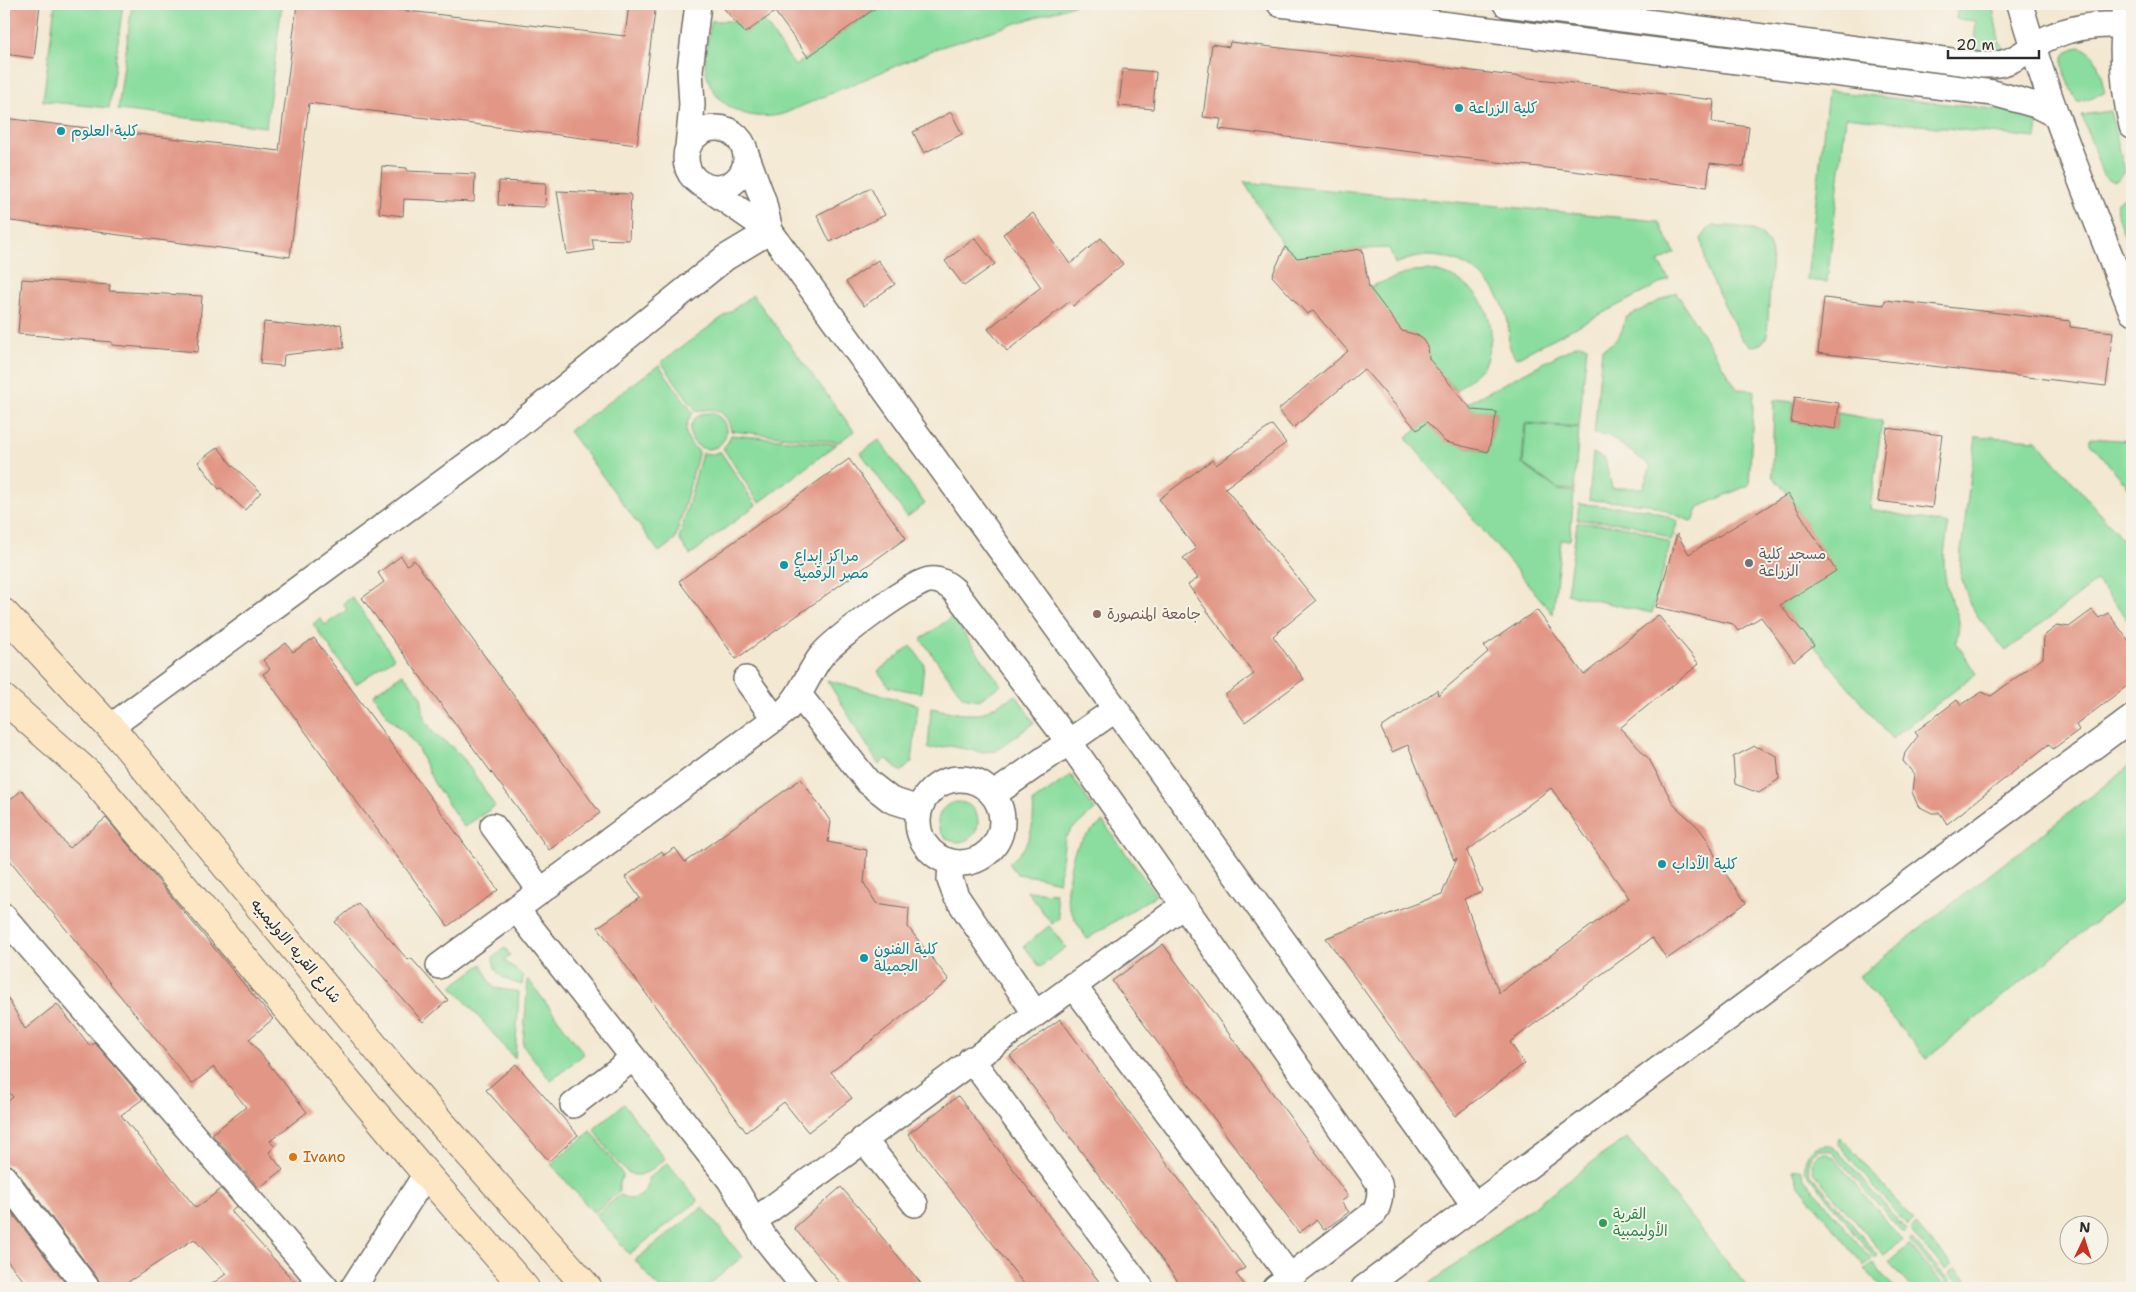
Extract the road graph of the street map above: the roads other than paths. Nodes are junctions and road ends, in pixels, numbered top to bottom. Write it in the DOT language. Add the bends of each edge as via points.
graph roads {
  1 [pos="698,4"];
  2 [pos="1280,4"];
  3 [pos="1506,4"];
  4 [pos="2020,4"];
  5 [pos="2125,14"];
  6 [pos="1796,41"];
  7 [pos="1826,45"];
  8 [pos="2032,47"];
  9 [pos="1791,68"];
  10 [pos="1818,71"];
  11 [pos="691,85"];
  12 [pos="2056,115"];
  13 [pos="2132,126"];
  14 [pos="730,131"];
  15 [pos="688,147"];
  16 [pos="746,154"];
  17 [pos="702,184"];
  18 [pos="770,231"];
  19 [pos="2132,312"];
  20 [pos="4,613"];
  21 [pos="746,679"];
  22 [pos="800,695"];
  23 [pos="4,699"];
  24 [pos="1116,709"];
  25 [pos="2132,718"];
  26 [pos="775,719"];
  27 [pos="109,728"];
  28 [pos="1069,742"];
  29 [pos="993,794"];
  30 [pos="919,809"];
  31 [pos="493,826"];
  32 [pos="951,863"];
  33 [pos="541,891"];
  34 [pos="1184,905"];
  35 [pos="516,909"];
  36 [pos="4,918"];
  37 [pos="439,966"];
  38 [pos="1073,985"];
  39 [pos="1035,1013"];
  40 [pos="633,1058"];
  41 [pos="972,1059"];
  42 [pos="394,1071"];
  43 [pos="363,1098"];
  44 [pos="574,1105"];
  45 [pos="864,1139"];
  46 [pos="426,1174"];
  47 [pos="4,1178"];
  48 [pos="915,1204"];
  49 [pos="1475,1206"];
  50 [pos="754,1221"];
  51 [pos="1282,1283"];
  52 [pos="87,1288"];
  53 [pos="326,1288"];
  54 [pos="353,1288"];
  55 [pos="525,1288"];
  56 [pos="588,1288"];
  57 [pos="805,1288"];
  58 [pos="1141,1288"];
  59 [pos="1364,1288"];
  1 -- 11 [label="street"];
  2 -- 9 [label="street"];
  3 -- 6 [label="street"];
  4 -- 8 [label="street"];
  5 -- 8 [label="street" via="2104,24 2066,31"];
  5 -- 13 [label="street" via="2123,80"];
  6 -- 7 [label="street"];
  6 -- 9 [label="street" via="1789,54"];
  7 -- 8 [label="street" via="1994,65 2015,60"];
  7 -- 10 [label="street" via="1827,59"];
  8 -- 12 [label="street"];
  9 -- 10 [label="street"];
  10 -- 12 [label="street" via="1993,92 2036,105"];
  11 -- 14 [label="street"];
  11 -- 15 [label="street"];
  12 -- 19 [label="street"];
  14 -- 15 [label="street" via="710,128 700,132"];
  14 -- 16 [label="street" via="743,145"];
  15 -- 17 [label="street" via="687,166 695,180"];
  16 -- 17 [label="street" via="746,164 737,180 720,188"];
  16 -- 18 [label="street"];
  17 -- 18 [label="street"];
  18 -- 24 [label="street"];
  18 -- 27 [label="street" via="726,258 492,447"];
  20 -- 27 [label="main road, شارع القريه الاوليمبيه"];
  21 -- 26 [label="street"];
  22 -- 26 [label="street"];
  22 -- 28 [label="street" via="813,668 834,642 914,586 930,580 939,581 954,590"];
  22 -- 30 [label="street" via="868,782 891,800"];
  23 -- 43 [label="main road" via="89,774"];
  24 -- 28 [label="street"];
  24 -- 49 [label="street"];
  25 -- 49 [label="street"];
  26 -- 33 [label="street"];
  27 -- 42 [label="main road, شارع القريه الاوليمبيه"];
  28 -- 29 [label="street"];
  28 -- 34 [label="street"];
  29 -- 30 [label="street" via="974,781 951,780 931,790"];
  29 -- 32 [label="street" via="1002,816 996,843 974,861"];
  30 -- 32 [label="street" via="918,826 923,843 930,852"];
  31 -- 33 [label="street"];
  32 -- 39 [label="street" via="950,880 956,896"];
  33 -- 35 [label="street"];
  34 -- 38 [label="street"];
  34 -- 51 [label="street" via="1379,1183 1381,1193 1375,1212"];
  35 -- 37 [label="street"];
  35 -- 40 [label="street"];
  36 -- 53 [label="street"];
  38 -- 39 [label="street"];
  38 -- 51 [label="street"];
  39 -- 41 [label="street"];
  40 -- 44 [label="street"];
  40 -- 50 [label="street" via="730,1180"];
  41 -- 45 [label="street"];
  41 -- 58 [label="street"];
  42 -- 43 [label="main road"];
  42 -- 56 [label="main road, شارع القريه الاوليمبيه"];
  43 -- 46 [label="main road"];
  45 -- 48 [label="street"];
  45 -- 50 [label="street"];
  46 -- 54 [label="street"];
  46 -- 55 [label="main road"];
  47 -- 52 [label="street"];
  49 -- 59 [label="street"];
  50 -- 57 [label="street"];
}
